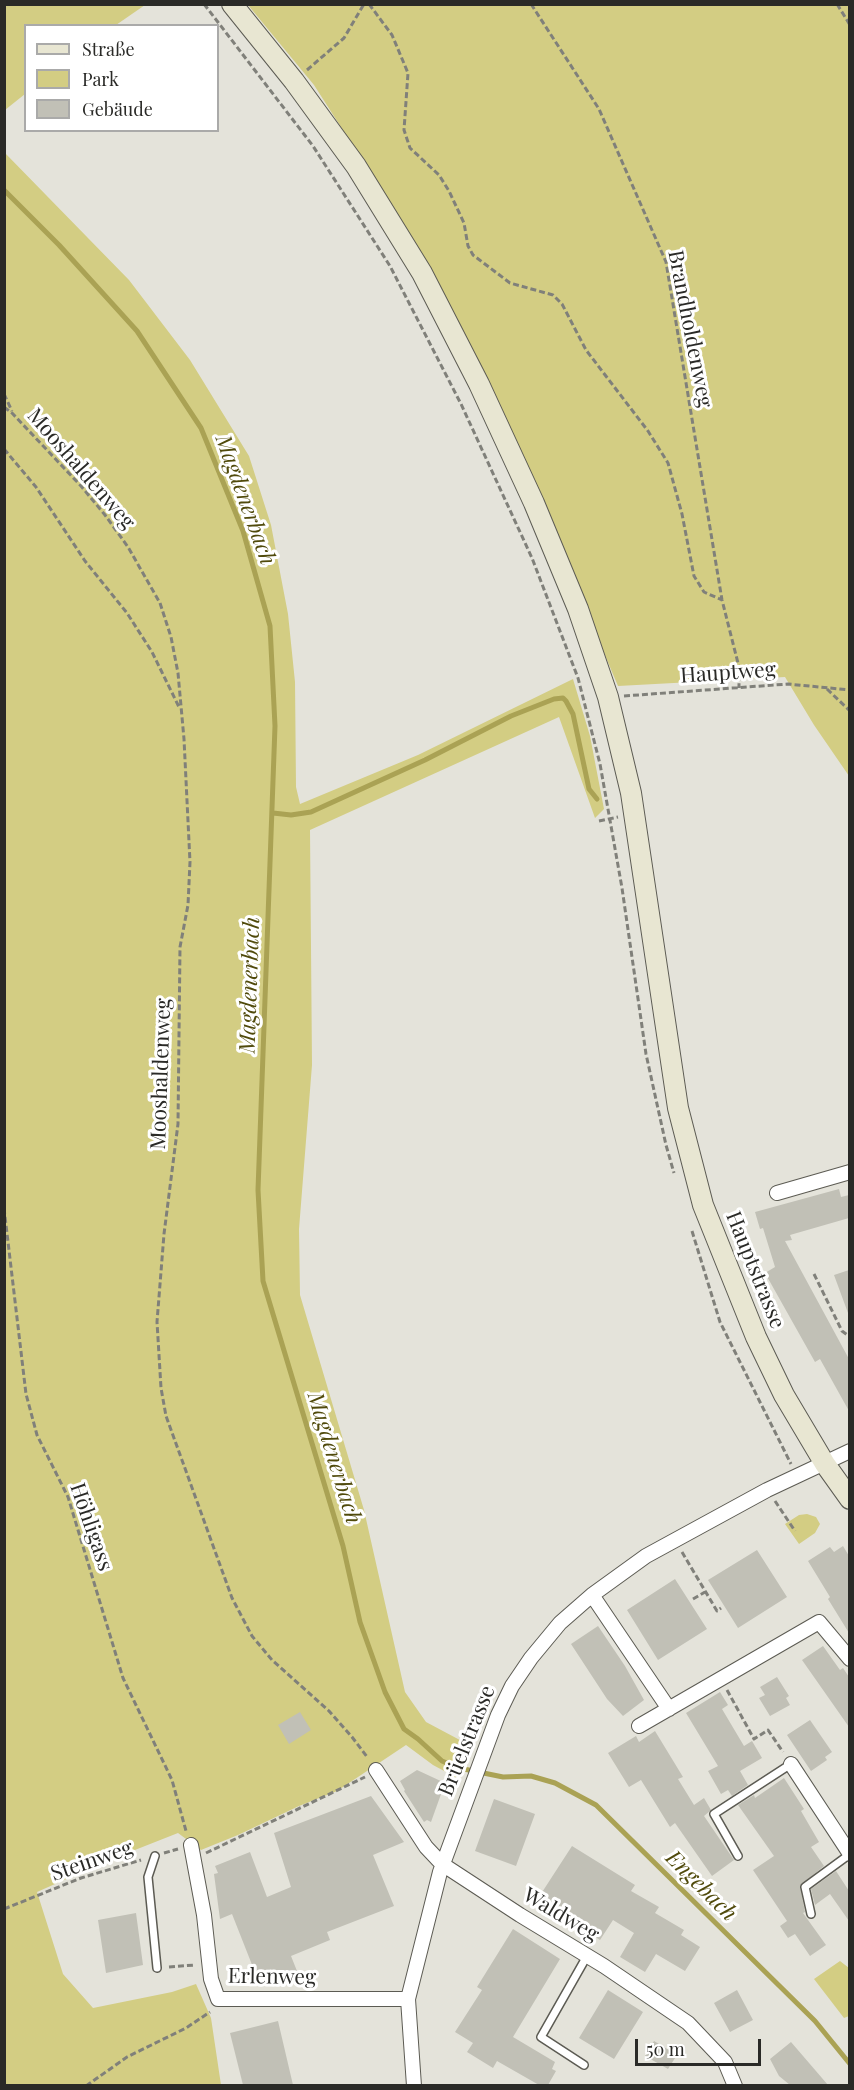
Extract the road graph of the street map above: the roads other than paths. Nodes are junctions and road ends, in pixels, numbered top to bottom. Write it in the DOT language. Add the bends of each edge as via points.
graph roads {
  1 [pos="232,4"];
  2 [pos="849,1172"];
  3 [pos="777,1193"];
  4 [pos="849,1451"];
  5 [pos="825,1464"];
  6 [pos="849,1499"];
  7 [pos="592,1595"];
  8 [pos="849,1659"];
  9 [pos="669,1709"];
  10 [pos="639,1726"];
  11 [pos="791,1764"];
  12 [pos="376,1770"];
  13 [pos="191,1845"];
  14 [pos="849,1854"];
  15 [pos="155,1856"];
  16 [pos="738,1856"];
  17 [pos="442,1864"];
  18 [pos="811,1914"];
  19 [pos="587,1956"];
  20 [pos="157,1968"];
  21 [pos="408,1999"];
  22 [pos="584,2065"];
  23 [pos="414,2085"];
  24 [pos="735,2085"];
  1 -- 5 [label="main road, Hauptstrasse" via="356,166 416,264 480,384 574,598 621,746 635,813 678,1107 703,1205 756,1337 784,1395"];
  2 -- 3 [label="street"];
  4 -- 5 [label="street, Brüelstrasse"];
  5 -- 6 [label="main road, Hauptstrasse"];
  5 -- 7 [label="street, Brüelstrasse" via="767,1490 646,1556"];
  7 -- 9 [label="street"];
  7 -- 17 [label="street, Brüelstrasse" via="560,1623 512,1686"];
  8 -- 9 [label="street" via="819,1622"];
  9 -- 10 [label="street"];
  11 -- 14 [label="street"];
  11 -- 16 [label="lane" via="714,1814"];
  12 -- 17 [label="street, Waldweg" via="426,1847"];
  13 -- 21 [label="street, Erlenweg" via="211,1979 218,1999"];
  14 -- 18 [label="lane" via="805,1887"];
  15 -- 20 [label="lane" via="148,1877"];
  17 -- 19 [label="street, Waldweg"];
  17 -- 21 [label="street, Brüelstrasse"];
  19 -- 22 [label="lane" via="541,2037"];
  19 -- 24 [label="street, Waldweg" via="688,2023 725,2062"];
  21 -- 23 [label="street, Brüelstrasse"];
}
